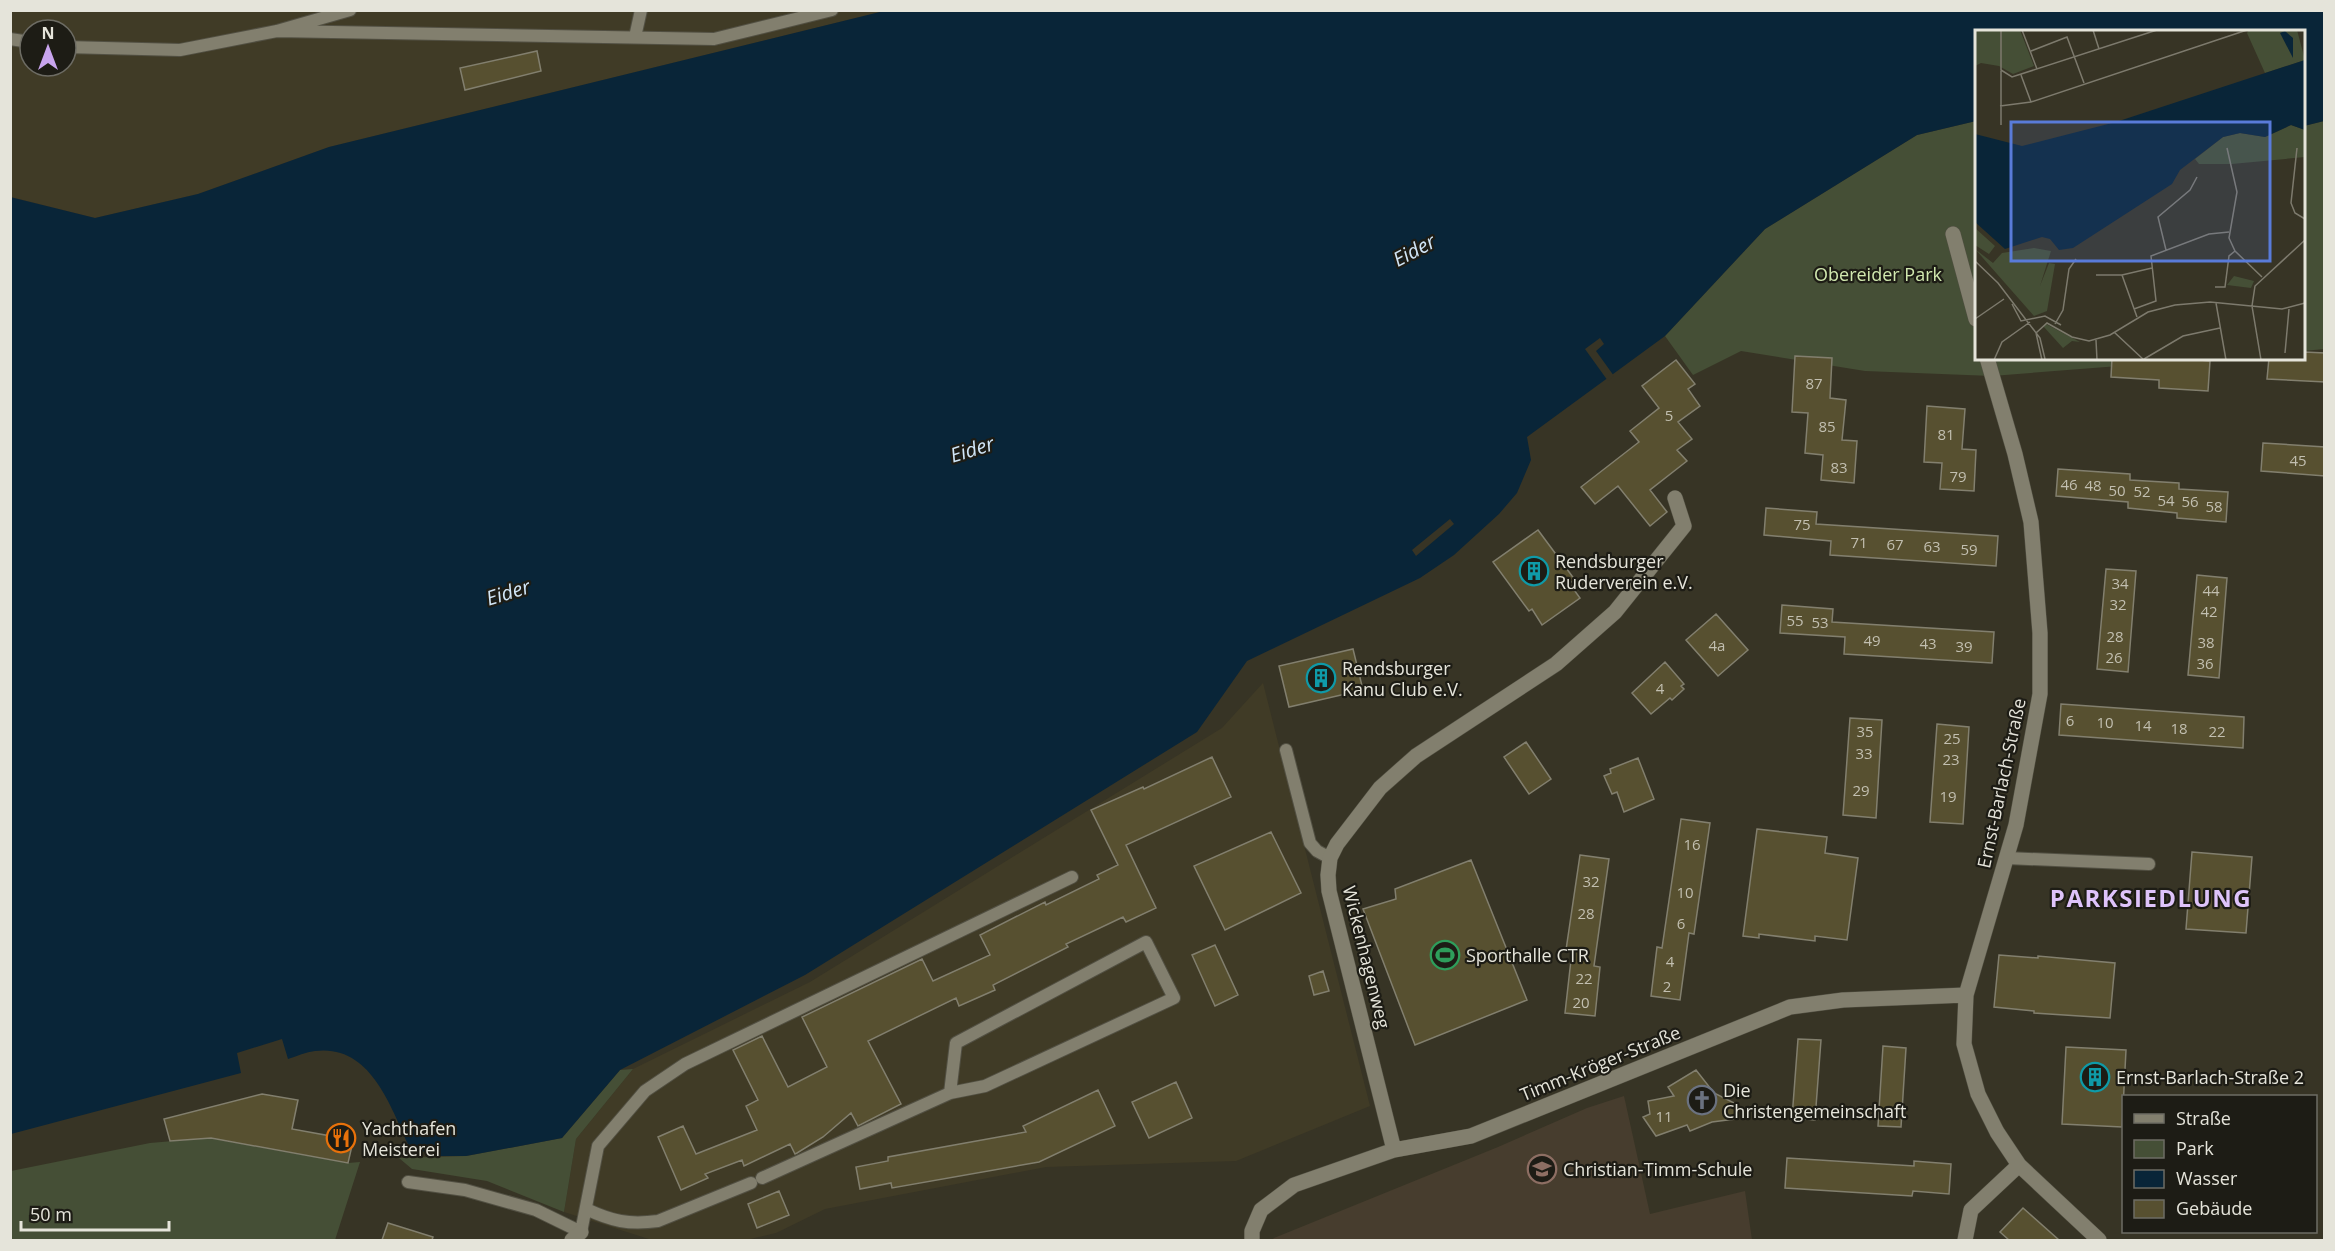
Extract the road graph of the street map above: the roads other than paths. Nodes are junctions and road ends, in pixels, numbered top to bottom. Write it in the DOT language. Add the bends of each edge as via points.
graph roads {
  1 [pos="350,10"];
  2 [pos="641,10"];
  3 [pos="832,10"];
  4 [pos="278,31"];
  5 [pos="635,38"];
  6 [pos="78,47"];
  7 [pos="1953,234"];
  8 [pos="1975,312"];
  9 [pos="1988,360"];
  10 [pos="1675,498"];
  11 [pos="1286,750"];
  12 [pos="1330,858"];
  13 [pos="2007,858"];
  14 [pos="2149,864"];
  15 [pos="1072,878"];
  16 [pos="1966,995"];
  17 [pos="950,1093"];
  18 [pos="1394,1150"];
  19 [pos="2019,1165"];
  20 [pos="408,1182"];
  21 [pos="586,1209"];
  22 [pos="576,1236"];
  23 [pos="1252,1240"];
  24 [pos="1965,1240"];
  25 [pos="2099,1240"];
  1 -- 4 [label="lane"];
  2 -- 5 [label="lane"];
  3 -- 5 [label="lane" via="714,39"];
  4 -- 5 [label="lane"];
  4 -- 6 [label="lane" via="180,50"];
  7 -- 8 [label="street"];
  9 -- 13 [label="street, Ernst-Barlach-Straße" via="2031,522 2040,633 2040,694"];
  10 -- 12 [label="street, Wickenhagenweg" via="1684,526 1615,612 1556,664 1416,756 1380,788"];
  11 -- 12 [label="lane" via="1311,843"];
  12 -- 18 [label="street, Wickenhagenweg" via="1329,891"];
  13 -- 14 [label="lane"];
  13 -- 16 [label="street, Ernst-Barlach-Straße"];
  15 -- 21 [label="lane" via="685,1064 645,1090 598,1146"];
  16 -- 18 [label="street, Timm-Kröger-Straße" via="1843,1000 1790,1007 1471,1136"];
  16 -- 19 [label="street, Ernst-Barlach-Straße" via="1964,1044 1978,1094"];
  17 -- 17 [label="lane" via="956,1043 1146,942 1174,998 985,1086"];
  17 -- 21 [label="lane" via="658,1221 616,1222"];
  18 -- 23 [label="street, Timm-Kröger-Straße" via="1294,1185 1261,1210"];
  19 -- 24 [label="street" via="1971,1210"];
  19 -- 25 [label="street, Ernst-Barlach-Straße"];
  20 -- 22 [label="lane" via="465,1190 526,1207"];
  21 -- 22 [label="lane"];
}
